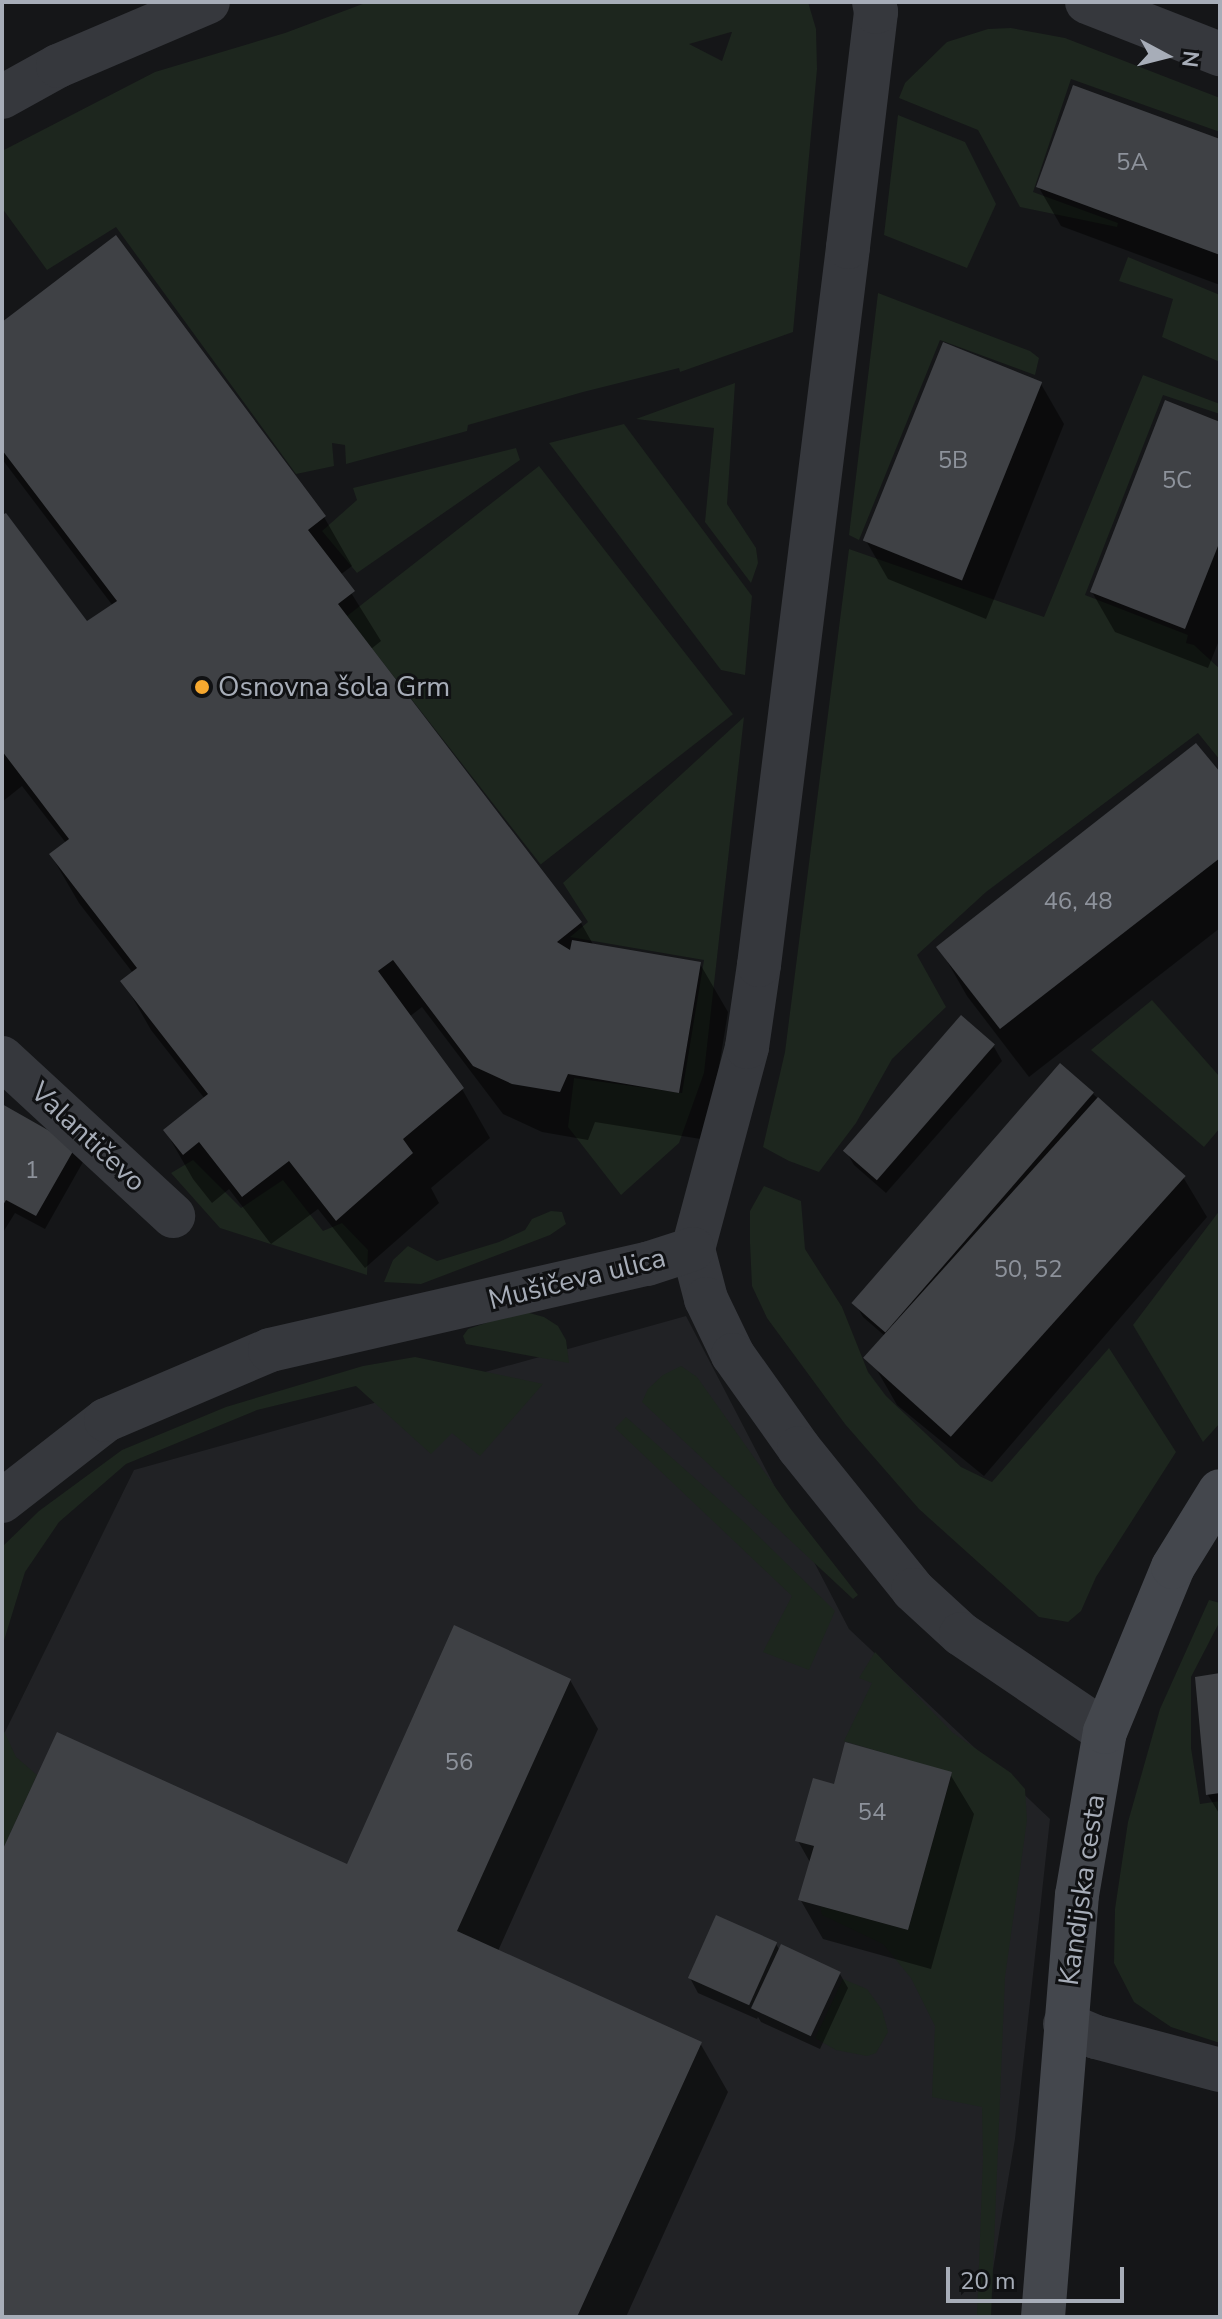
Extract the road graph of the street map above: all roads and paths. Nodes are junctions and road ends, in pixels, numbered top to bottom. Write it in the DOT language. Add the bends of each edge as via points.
graph roads {
  1 [pos="208,2"];
  2 [pos="874,2"];
  3 [pos="1087,2"];
  4 [pos="1220,54"];
  5 [pos="2,97"];
  6 [pos="2,1058"];
  7 [pos="173,1216"];
  8 [pos="693,1249"];
  9 [pos="1220,1491"];
  10 [pos="2,1501"];
  11 [pos="1105,1732"];
  12 [pos="1065,2024"];
  13 [pos="1220,2070"];
  14 [pos="1043,2317"];
  1 -- 5 [label="street" via="58,66"];
  2 -- 8 [label="street" via="749,1033"];
  3 -- 4 [label="street"];
  6 -- 7 [label="street, Valantičevo"];
  8 -- 10 [label="street, Mušičeva ulica" via="270,1350 106,1420"];
  8 -- 11 [label="street, Mušičeva ulica" via="706,1299 733,1355 799,1448 913,1590 961,1634"];
  9 -- 11 [label="main road, Kandijska cesta" via="1173,1567"];
  11 -- 12 [label="main road, Kandijska cesta" via="1077,1895"];
  12 -- 13 [label="street"];
  12 -- 14 [label="main road, Kandijska cesta"];
}
